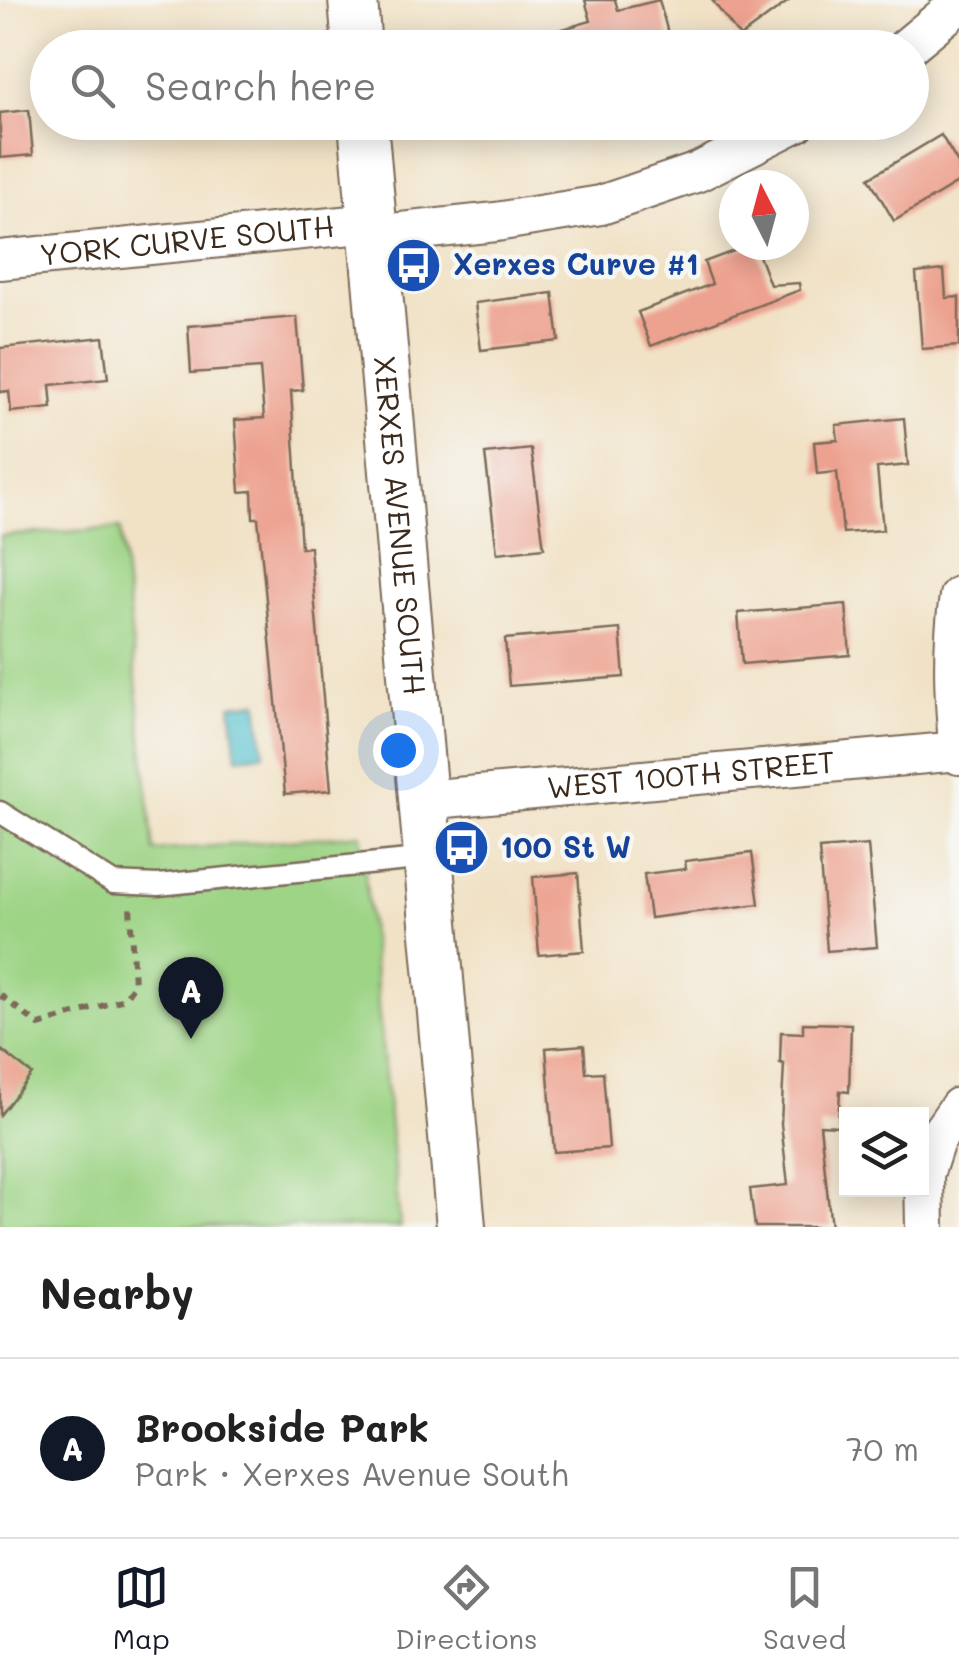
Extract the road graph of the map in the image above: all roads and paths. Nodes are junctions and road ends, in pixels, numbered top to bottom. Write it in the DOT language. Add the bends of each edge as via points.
graph roads {
  1 [pos="353,0"];
  2 [pos="955,15"];
  3 [pos="356,30"];
  4 [pos="929,33"];
  5 [pos="366,140"];
  6 [pos="761,140"];
  7 [pos="373,229"];
  8 [pos="0,260"];
  9 [pos="959,596"];
  10 [pos="959,752"];
  11 [pos="424,800"];
  12 [pos="0,812"];
  13 [pos="428,858"];
  14 [pos="129,884"];
  15 [pos="0,994"];
  16 [pos="959,1106"];
  17 [pos="461,1227"];
  18 [pos="926,1227"];
  1 -- 3 [label="street"];
  2 -- 4 [label="street"];
  5 -- 7 [label="street, XERXES AVENUE SOUTH"];
  6 -- 7 [label="street, YORK CURVE SOUTH" via="698,172 600,205 496,222"];
  7 -- 8 [label="street, YORK CURVE SOUTH"];
  7 -- 11 [label="street, XERXES AVENUE SOUTH"];
  9 -- 10 [label="street" via="953,637"];
  10 -- 11 [label="street, WEST 100TH STREET"];
  11 -- 13 [label="street, XERXES AVENUE SOUTH"];
  12 -- 14 [label="lane" via="112,883"];
  13 -- 14 [label="lane"];
  13 -- 17 [label="street, XERXES AVENUE SOUTH"];
  14 -- 15 [label="path" via="134,984 124,998 39,1026"];
  16 -- 18 [label="street" via="935,1140 924,1175"];
}
